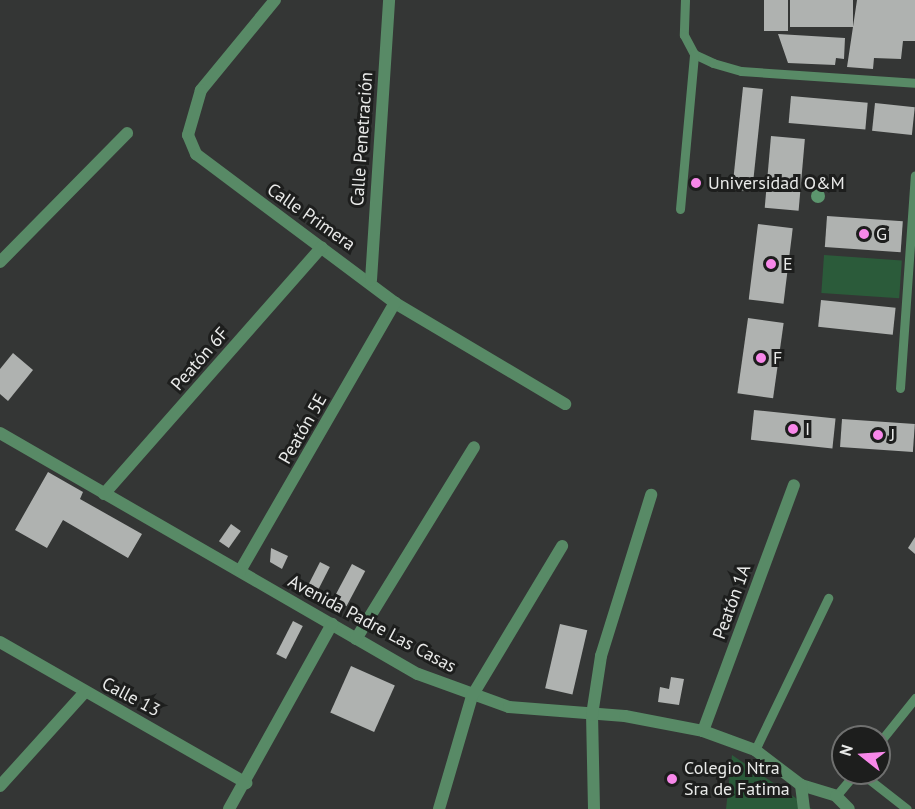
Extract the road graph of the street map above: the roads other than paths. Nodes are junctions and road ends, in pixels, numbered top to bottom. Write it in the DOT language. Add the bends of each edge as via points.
graph roads {
  1 [pos="275,0"];
  2 [pos="389,0"];
  3 [pos="685,0"];
  4 [pos="694,54"];
  5 [pos="915,83"];
  6 [pos="127,133"];
  7 [pos="915,176"];
  8 [pos="680,209"];
  9 [pos="322,247"];
  10 [pos="0,262"];
  11 [pos="371,280"];
  12 [pos="395,303"];
  13 [pos="900,388"];
  14 [pos="564,404"];
  15 [pos="0,433"];
  16 [pos="474,447"];
  17 [pos="794,485"];
  18 [pos="105,494"];
  19 [pos="651,495"];
  20 [pos="562,546"];
  21 [pos="240,571"];
  22 [pos="828,598"];
  23 [pos="332,624"];
  24 [pos="356,639"];
  25 [pos="0,642"];
  26 [pos="85,692"];
  27 [pos="472,696"];
  28 [pos="915,698"];
  29 [pos="592,715"];
  30 [pos="891,728"];
  31 [pos="703,731"];
  32 [pos="754,750"];
  33 [pos="246,783"];
  34 [pos="801,784"];
  35 [pos="845,785"];
  36 [pos="876,785"];
  37 [pos="0,786"];
  38 [pos="836,796"];
  39 [pos="229,809"];
  40 [pos="440,809"];
  41 [pos="594,809"];
  42 [pos="804,809"];
  43 [pos="849,809"];
  44 [pos="907,809"];
  1 -- 9 [label="street, Calle Primera" via="201,90 188,135 196,154 211,168"];
  2 -- 11 [label="street, Calle Penetración"];
  3 -- 4 [label="lane" via="684,35"];
  4 -- 5 [label="lane" via="741,71"];
  4 -- 8 [label="lane"];
  6 -- 10 [label="street"];
  7 -- 13 [label="lane"];
  9 -- 11 [label="street, Calle Primera"];
  9 -- 18 [label="street, Peatón 6F"];
  11 -- 12 [label="street, Calle Primera"];
  12 -- 14 [label="street, Calle Primera"];
  12 -- 21 [label="street, Peatón 5E"];
  15 -- 18 [label="street, Avenida Padre Las Casas"];
  16 -- 24 [label="street"];
  17 -- 31 [label="street, Peatón 1A"];
  18 -- 21 [label="street, Avenida Padre Las Casas"];
  19 -- 29 [label="street" via="610,614"];
  20 -- 27 [label="street"];
  21 -- 23 [label="street, Avenida Padre Las Casas"];
  22 -- 32 [label="lane"];
  23 -- 24 [label="street, Avenida Padre Las Casas"];
  23 -- 33 [label="street"];
  24 -- 27 [label="street, Avenida Padre Las Casas"];
  25 -- 26 [label="street, Calle 13"];
  26 -- 33 [label="street, Calle 13"];
  26 -- 37 [label="street"];
  27 -- 29 [label="street, Avenida Padre Las Casas" via="509,706"];
  27 -- 40 [label="street"];
  28 -- 30 [label="lane"];
  29 -- 31 [label="street, Avenida Padre Las Casas"];
  29 -- 41 [label="street"];
  31 -- 32 [label="street, Avenida Padre Las Casas"];
  32 -- 34 [label="street, Avenida Padre Las Casas"];
  33 -- 39 [label="street"];
  34 -- 38 [label="street, Avenida Padre Las Casas"];
  34 -- 42 [label="street"];
  35 -- 38 [label="lane"];
  36 -- 44 [label="lane"];
  38 -- 43 [label="street, Avenida Padre Las Casas"];
}
